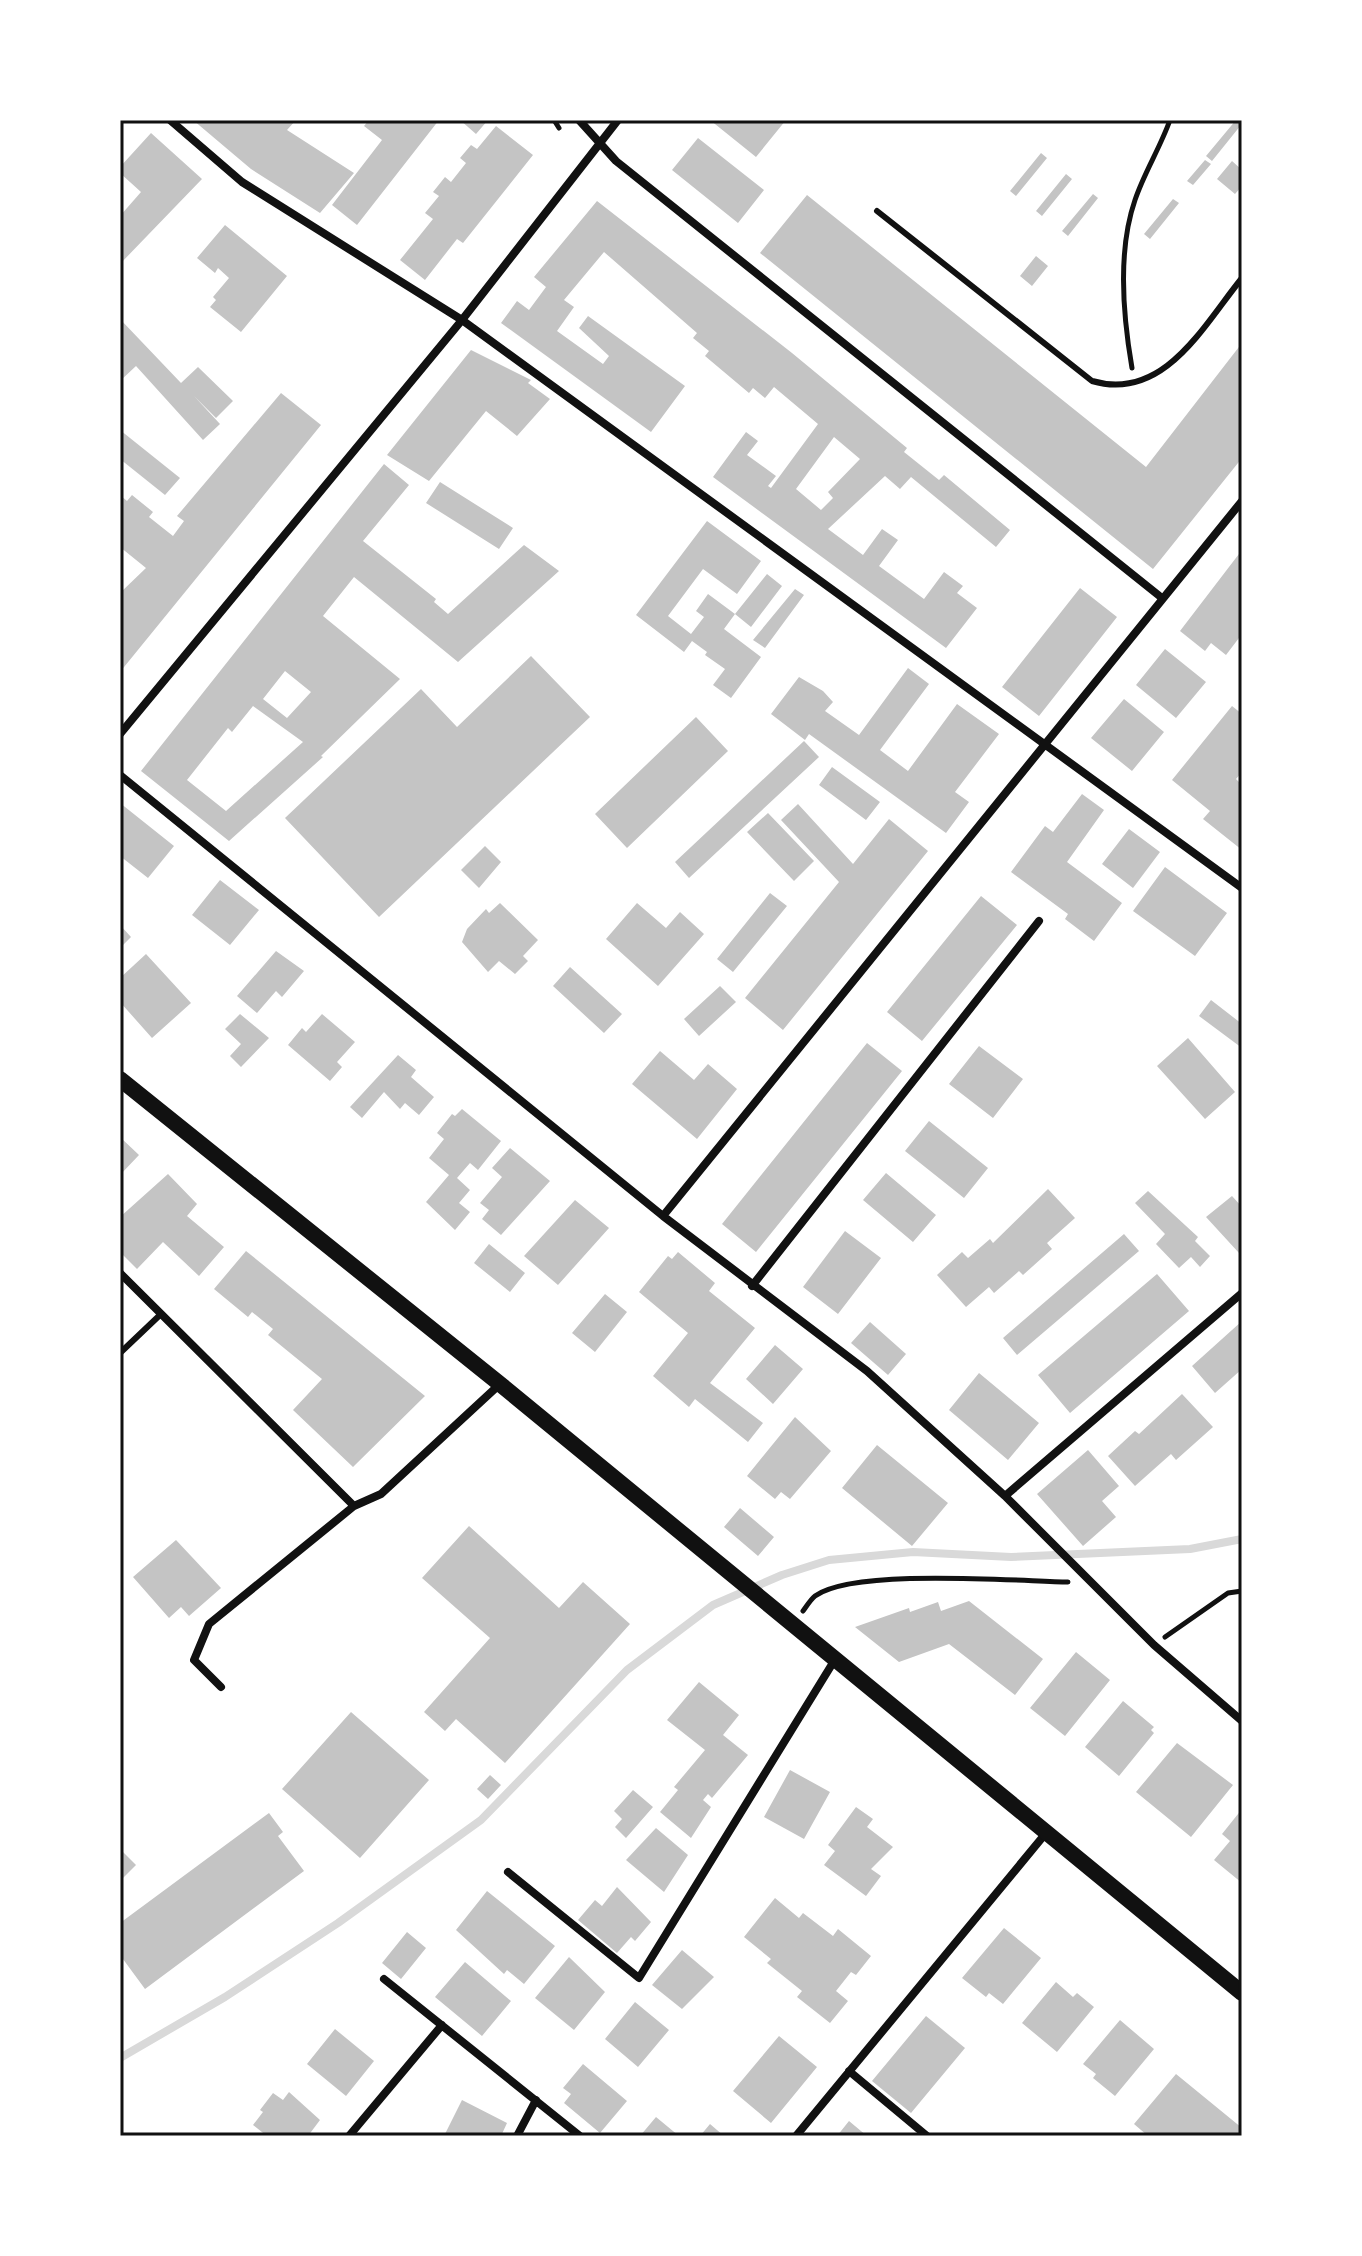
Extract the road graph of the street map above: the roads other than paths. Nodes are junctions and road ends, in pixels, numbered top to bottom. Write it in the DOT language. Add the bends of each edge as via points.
graph roads {
  1 [pos="170,120"];
  2 [pos="579,120"];
  3 [pos="618,120"];
  4 [pos="599,145"];
  5 [pos="877,211"];
  6 [pos="1242,278"];
  7 [pos="462,320"];
  8 [pos="1242,501"];
  9 [pos="1162,598"];
  10 [pos="120,734"];
  11 [pos="1045,744"];
  12 [pos="120,775"];
  13 [pos="1242,888"];
  14 [pos="1039,921"];
  15 [pos="120,1079"];
  16 [pos="663,1216"];
  17 [pos="120,1273"];
  18 [pos="752,1286"];
  19 [pos="1242,1293"];
  20 [pos="161,1314"];
  21 [pos="120,1353"];
  22 [pos="500,1384"];
  23 [pos="1005,1496"];
  24 [pos="354,1506"];
  25 [pos="834,1661"];
  26 [pos="221,1687"];
  27 [pos="1242,1721"];
  28 [pos="1046,1833"];
  29 [pos="508,1872"];
  30 [pos="384,1979"];
  31 [pos="1242,1993"];
  32 [pos="442,2025"];
  33 [pos="849,2071"];
  34 [pos="536,2100"];
  35 [pos="349,2136"];
  36 [pos="517,2136"];
  37 [pos="580,2136"];
  38 [pos="796,2136"];
  39 [pos="927,2136"];
  1 -- 7 [label="street" via="242,182"];
  2 -- 4 [label="street"];
  3 -- 4 [label="street"];
  4 -- 7 [label="street"];
  4 -- 9 [label="street"];
  5 -- 6 [label="lane" via="1092,381 1110,386 1168,370"];
  7 -- 10 [label="street"];
  7 -- 11 [label="street"];
  8 -- 9 [label="street"];
  9 -- 11 [label="street"];
  11 -- 13 [label="street"];
  11 -- 16 [label="street"];
  12 -- 16 [label="street"];
  14 -- 18 [label="street"];
  15 -- 22 [label="main road"];
  16 -- 18 [label="street"];
  17 -- 20 [label="street"];
  18 -- 23 [label="street" via="867,1371"];
  19 -- 23 [label="street"];
  20 -- 21 [label="lane"];
  20 -- 24 [label="street"];
  22 -- 24 [label="street" via="381,1494"];
  22 -- 25 [label="main road"];
  23 -- 27 [label="street" via="1105,1599"];
  24 -- 26 [label="street" via="209,1624 194,1660"];
  25 -- 28 [label="main road"];
  25 -- 29 [label="street" via="639,1978"];
  28 -- 31 [label="main road"];
  28 -- 33 [label="street"];
  30 -- 32 [label="street"];
  32 -- 34 [label="street"];
  32 -- 35 [label="street"];
  33 -- 38 [label="street"];
  33 -- 39 [label="street"];
  34 -- 36 [label="street"];
  34 -- 37 [label="street"];
}
